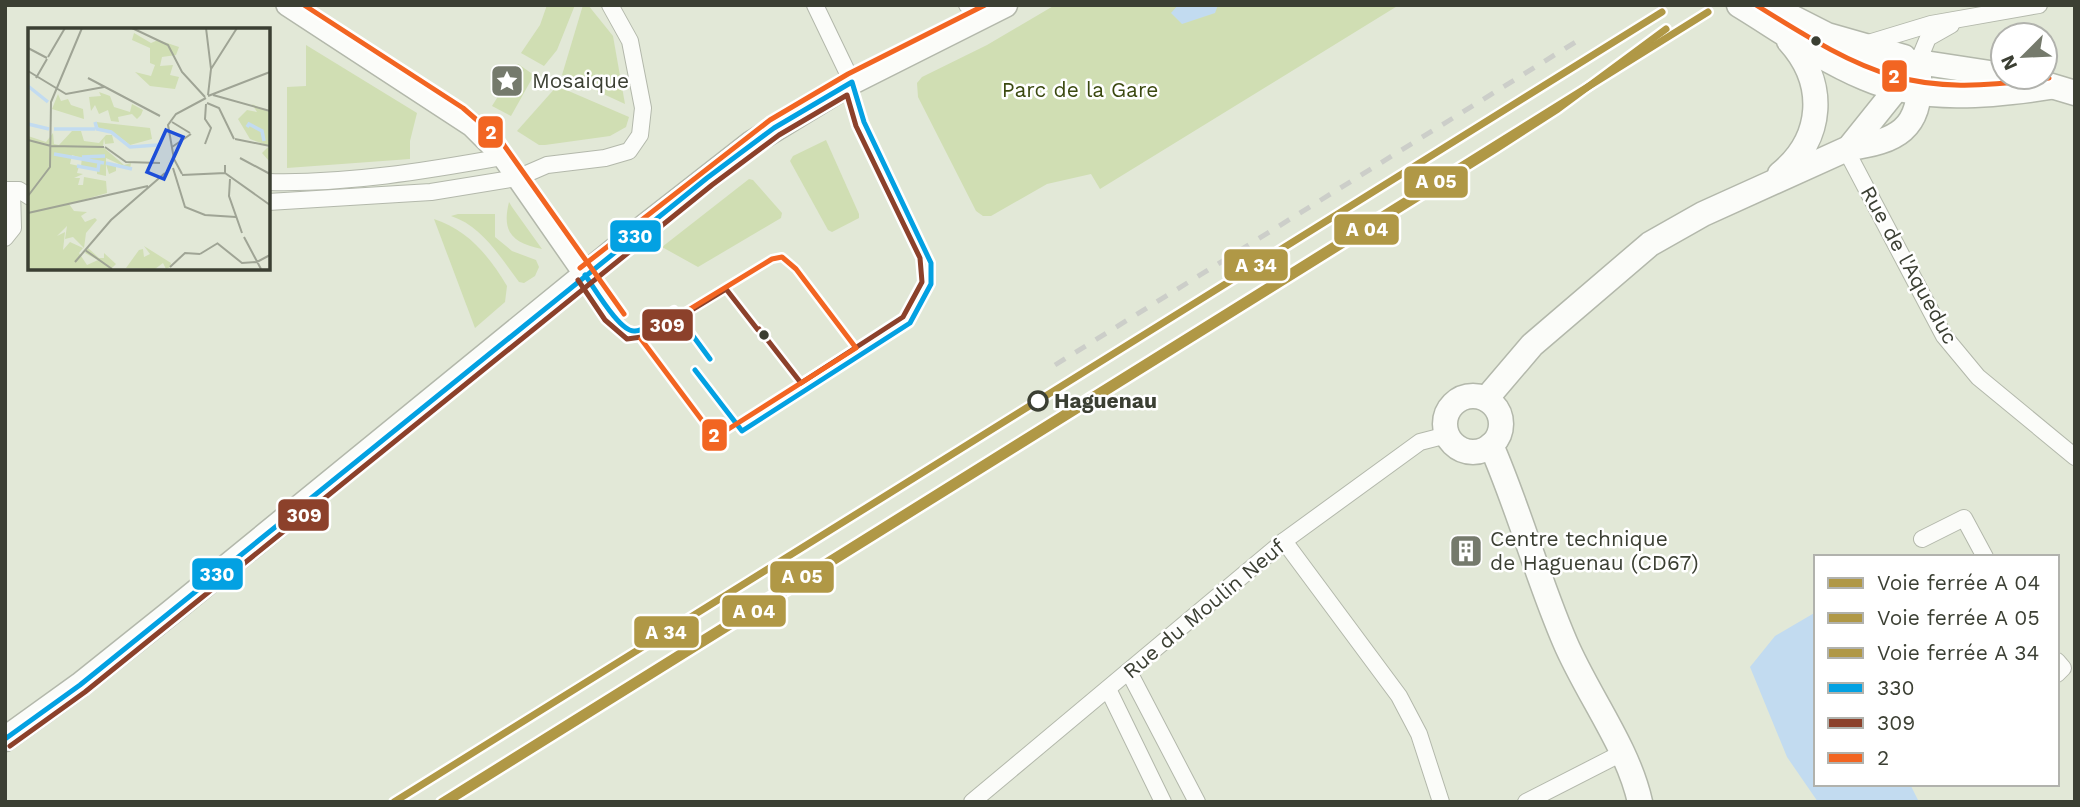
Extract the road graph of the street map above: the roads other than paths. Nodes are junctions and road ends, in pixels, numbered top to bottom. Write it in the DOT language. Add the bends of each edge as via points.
graph roads {
  1 [pos="287,5"];
  2 [pos="610,5"];
  3 [pos="815,5"];
  4 [pos="967,5"];
  5 [pos="1739,5"];
  6 [pos="2039,5"];
  7 [pos="999,8"];
  8 [pos="1772,16"];
  9 [pos="1967,20"];
  10 [pos="1865,44"];
  11 [pos="1817,54"];
  12 [pos="1918,62"];
  13 [pos="1989,73"];
  14 [pos="852,82"];
  15 [pos="1908,91"];
  16 [pos="2021,91"];
  17 [pos="1848,149"];
  18 [pos="503,157"];
  19 [pos="517,178"];
  20 [pos="270,182"];
  21 [pos="19,190"];
  22 [pos="1751,193"];
  23 [pos="270,202"];
  24 [pos="5,238"];
  25 [pos="585,275"];
  26 [pos="1486,399"];
  27 [pos="1447,435"];
  28 [pos="1491,445"];
  29 [pos="2075,457"];
  30 [pos="1922,539"];
  31 [pos="1284,541"];
  32 [pos="1984,555"];
  33 [pos="1129,671"];
  34 [pos="1108,689"];
  35 [pos="5,739"];
  36 [pos="1622,753"];
  37 [pos="1195,801"];
  38 [pos="972,802"];
  39 [pos="1163,802"];
  40 [pos="1441,802"];
  41 [pos="1526,802"];
  42 [pos="1640,802"];
  1 -- 18 [label="street" via="464,120"];
  2 -- 19 [label="street" via="626,30 632,53 644,117 638,141 623,154 547,165"];
  3 -- 14 [label="street"];
  4 -- 7 [label="street" via="979,12"];
  5 -- 8 [label="main road"];
  6 -- 9 [label="street"];
  7 -- 14 [label="main road"];
  8 -- 10 [label="main road"];
  8 -- 11 [label="main road"];
  8 -- 22 [label="main road" via="1812,78 1815,120 1791,165"];
  9 -- 10 [label="street" via="1905,29"];
  9 -- 12 [label="street" via="1927,38"];
  10 -- 12 [label="main road"];
  11 -- 12 [label="main road" via="1862,63"];
  11 -- 15 [label="main road" via="1867,79"];
  12 -- 13 [label="main road"];
  12 -- 15 [label="main road"];
  14 -- 25 [label="main road" via="752,143"];
  15 -- 16 [label="main road"];
  15 -- 17 [label="main road"];
  17 -- 22 [label="main road"];
  17 -- 29 [label="street, Rue de l'Aqueduc" via="1944,336 1979,377"];
  18 -- 19 [label="street"];
  18 -- 20 [label="street" via="404,174"];
  19 -- 23 [label="street" via="407,194"];
  19 -- 25 [label="street"];
  21 -- 24 [label="street" via="13,228"];
  22 -- 26 [label="main road" via="1681,225 1637,255 1531,345"];
  25 -- 35 [label="main road" via="170,614"];
  26 -- 27 [label="main road" via="1466,396 1451,406 1445,420"];
  26 -- 28 [label="main road" via="1501,420"];
  27 -- 28 [label="main road" via="1467,451"];
  27 -- 31 [label="street, Rue du Moulin Neuf" via="1420,442"];
  28 -- 36 [label="main road" via="1565,642"];
  30 -- 32 [label="street" via="1964,518"];
  31 -- 33 [label="street, Rue du Moulin Neuf"];
  31 -- 40 [label="street" via="1399,696 1419,734"];
  33 -- 34 [label="street, Rue du Moulin Neuf"];
  33 -- 37 [label="street"];
  34 -- 38 [label="street, Rue du Moulin Neuf"];
  34 -- 39 [label="street"];
  36 -- 41 [label="street"];
  36 -- 42 [label="main road"];
}
